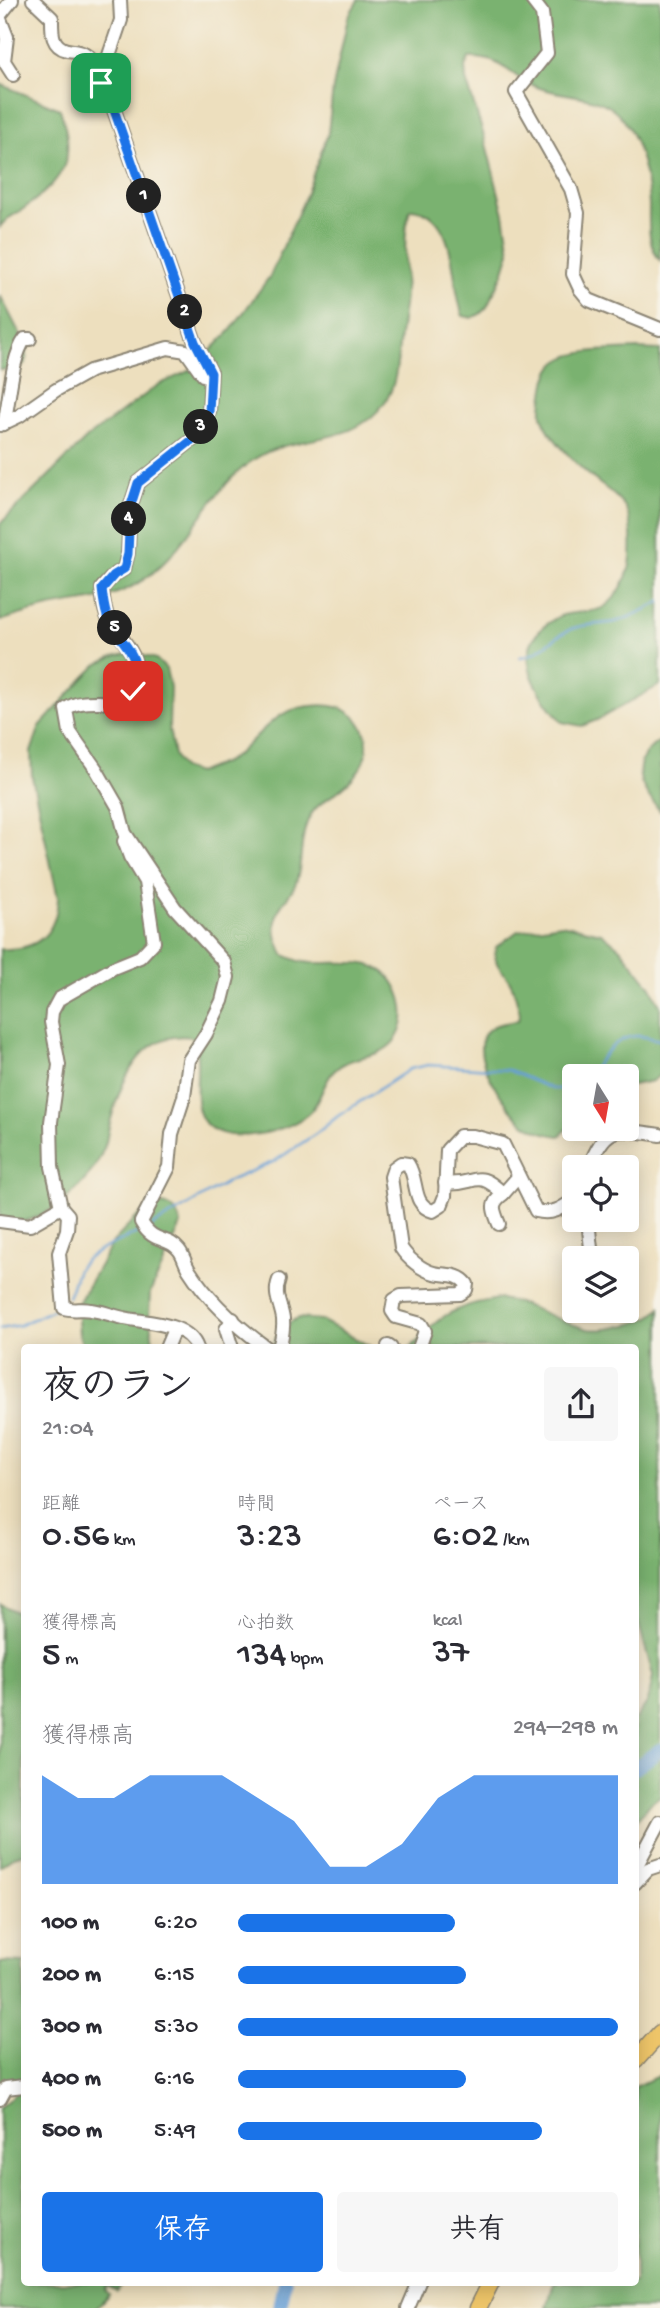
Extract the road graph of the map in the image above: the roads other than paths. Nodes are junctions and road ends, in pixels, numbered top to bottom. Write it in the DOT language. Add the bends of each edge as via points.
graph roads {
  1 [pos="12,0"];
  2 [pos="33,0"];
  3 [pos="120,0"];
  4 [pos="532,0"];
  5 [pos="0,17"];
  6 [pos="13,75"];
  7 [pos="106,87"];
  8 [pos="660,329"];
  9 [pos="30,339"];
  10 [pos="211,373"];
  11 [pos="2,424"];
  12 [pos="118,807"];
  13 [pos="660,1135"];
  14 [pos="594,1155"];
  15 [pos="518,1177"];
  16 [pos="445,1183"];
  17 [pos="503,1194"];
  18 [pos="61,1207"];
  19 [pos="562,1209"];
  20 [pos="0,1221"];
  21 [pos="499,1224"];
  22 [pos="279,1280"];
  23 [pos="233,1319"];
  24 [pos="174,1329"];
  25 [pos="168,1344"];
  26 [pos="196,1344"];
  27 [pos="231,1344"];
  28 [pos="262,1344"];
  29 [pos="280,1344"];
  30 [pos="420,1344"];
  31 [pos="660,1822"];
  32 [pos="639,1861"];
  33 [pos="660,1865"];
  34 [pos="639,1879"];
  35 [pos="660,2033"];
  36 [pos="639,2057"];
  37 [pos="21,2086"];
  38 [pos="0,2099"];
  39 [pos="417,2286"];
  40 [pos="489,2286"];
  41 [pos="408,2308"];
  42 [pos="478,2308"];
  1 -- 5 [label="street"];
  2 -- 7 [label="street" via="52,18 55,43 91,59"];
  3 -- 7 [label="street" via="121,20 104,70"];
  4 -- 8 [label="street" via="542,13 547,53 516,92 571,189 578,213 573,274 589,300"];
  5 -- 6 [label="street" via="7,37 4,61"];
  7 -- 10 [label="street" via="195,342"];
  9 -- 11 [label="street" via="20,345"];
  10 -- 11 [label="street" via="203,374 186,351 168,348 90,371"];
  10 -- 12 [label="street" via="209,412 192,440 138,483 130,508 124,569 102,589 108,618 135,659 133,691 120,701 72,704 66,709 70,732"];
  12 -- 18 [label="street" via="116,820 145,882 154,942 140,957 59,999 52,1012 59,1065 51,1122 51,1167"];
  12 -- 23 [label="street" via="125,833 144,863 175,908 224,962 228,978 206,1034 189,1060 169,1167 141,1222 148,1234 179,1250 215,1304"];
  13 -- 14 [label="street" via="610,1133 598,1143"];
  15 -- 16 [label="street" via="502,1144 460,1136 447,1150"];
  15 -- 17 [label="street"];
  15 -- 19 [label="street" via="536,1211 547,1214"];
  16 -- 17 [label="street" via="459,1185 483,1178"];
  16 -- 30 [label="street" via="441,1206 433,1211 418,1202 408,1164 394,1168 391,1177 406,1256 431,1272 456,1275 467,1283 460,1294 394,1300 392,1311 397,1317 421,1324 425,1331"];
  17 -- 21 [label="street" via="492,1206"];
  18 -- 20 [label="street" via="30,1226"];
  18 -- 24 [label="street" via="68,1215 59,1253 64,1308 90,1309"];
  22 -- 29 [label="street" via="276,1298 283,1321"];
  23 -- 27 [label="street" via="226,1329"];
  23 -- 28 [label="street"];
  24 -- 25 [label="street"];
  24 -- 26 [label="street"];
  31 -- 32 [label="street"];
  33 -- 34 [label="street"];
  35 -- 36 [label="main road"];
  37 -- 38 [label="street" via="6,2088"];
  39 -- 41 [label="street"];
  40 -- 42 [label="main road"];
}
